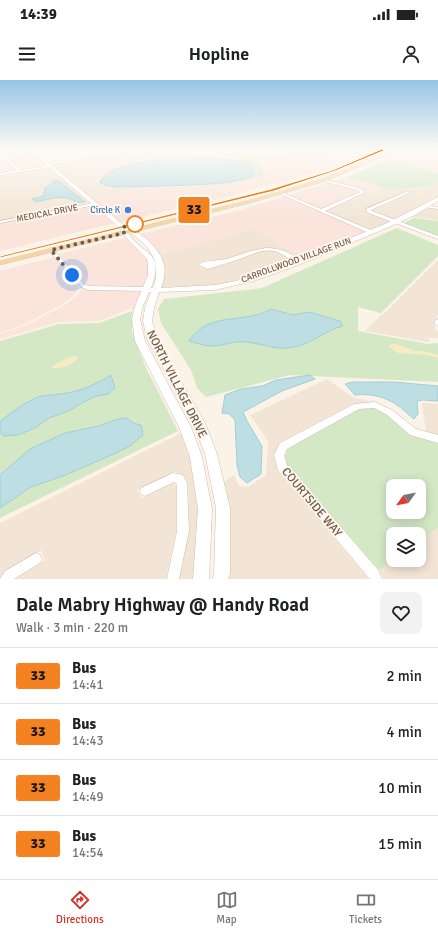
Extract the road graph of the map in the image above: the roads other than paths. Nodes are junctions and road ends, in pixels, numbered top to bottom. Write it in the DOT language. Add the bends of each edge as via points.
graph roads {
  1 [pos="58,173"];
  2 [pos="327,173"];
  3 [pos="341,173"];
  4 [pos="324,180"];
  5 [pos="273,190"];
  6 [pos="409,192"];
  7 [pos="281,193"];
  8 [pos="438,199"];
  9 [pos="94,204"];
  10 [pos="427,206"];
  11 [pos="438,208"];
  12 [pos="321,211"];
  13 [pos="0,222"];
  14 [pos="394,222"];
  15 [pos="126,230"];
  16 [pos="371,232"];
  17 [pos="438,238"];
  18 [pos="52,247"];
  19 [pos="0,258"];
  20 [pos="224,262"];
  21 [pos="299,262"];
  22 [pos="0,263"];
  23 [pos="151,290"];
  24 [pos="438,439"];
  25 [pos="145,491"];
  26 [pos="36,559"];
  27 [pos="6,579"];
  28 [pos="172,579"];
  29 [pos="202,579"];
  30 [pos="220,579"];
  31 [pos="376,579"];
  1 -- 9 [label="street, NORTH VILLAGE DRIVE"];
  2 -- 5 [label="main road"];
  3 -- 4 [label="main road"];
  4 -- 7 [label="main road"];
  4 -- 12 [label="street" via="363,192"];
  5 -- 7 [label="street"];
  5 -- 15 [label="main road"];
  6 -- 14 [label="street" via="368,209"];
  7 -- 12 [label="street"];
  7 -- 15 [label="main road"];
  8 -- 10 [label="street, CARROLLWOOD VILLAGE RUN"];
  9 -- 13 [label="street, MEDICAL DRIVE"];
  9 -- 15 [label="street, NORTH VILLAGE DRIVE"];
  10 -- 11 [label="street"];
  10 -- 14 [label="street, CARROLLWOOD VILLAGE RUN"];
  12 -- 16 [label="street"];
  14 -- 16 [label="street, CARROLLWOOD VILLAGE RUN"];
  14 -- 17 [label="street"];
  15 -- 18 [label="main road"];
  15 -- 23 [label="street, NORTH VILLAGE DRIVE" via="152,255"];
  16 -- 21 [label="street, CARROLLWOOD VILLAGE RUN"];
  18 -- 19 [label="main road"];
  18 -- 22 [label="main road"];
  18 -- 23 [label="street" via="83,286"];
  20 -- 21 [label="street" via="264,249 281,251"];
  21 -- 23 [label="street, CARROLLWOOD VILLAGE RUN" via="225,285 192,290"];
  23 -- 29 [label="street, NORTH VILLAGE DRIVE" via="139,306 136,319 140,341 185,427 196,457 205,509"];
  23 -- 30 [label="street, NORTH VILLAGE DRIVE" via="147,319 152,338 199,423 211,454 223,508"];
  24 -- 31 [label="street, COURTSIDE WAY" via="413,432 389,412 375,405 357,406 283,446 279,456 282,467"];
  25 -- 28 [label="street" via="173,477 179,478 182,483 182,531"];
  26 -- 27 [label="street"];
}
